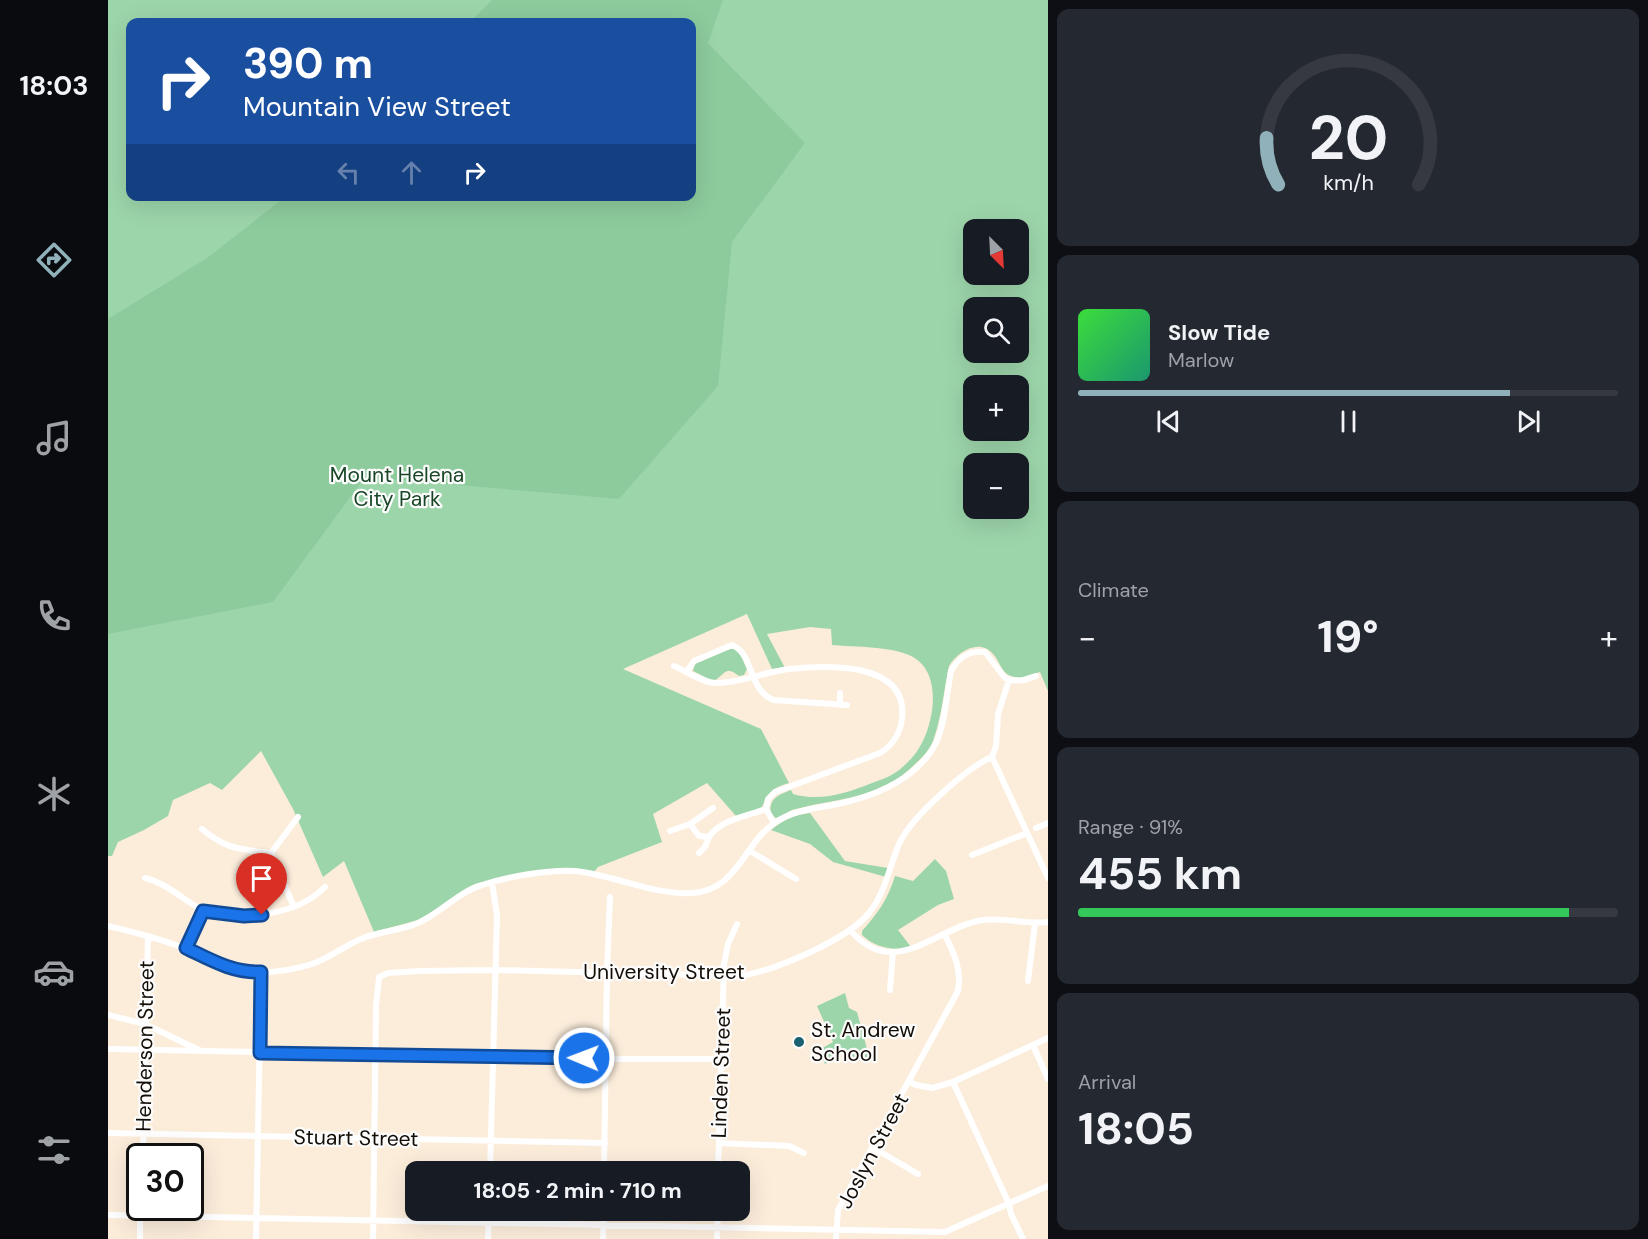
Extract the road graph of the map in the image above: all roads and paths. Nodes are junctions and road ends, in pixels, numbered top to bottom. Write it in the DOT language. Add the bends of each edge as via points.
graph roads {
  1 [pos="674,666"];
  2 [pos="687,671"];
  3 [pos="754,676"];
  4 [pos="1036,676"];
  5 [pos="1009,680"];
  6 [pos="840,693"];
  7 [pos="840,705"];
  8 [pos="847,705"];
  9 [pos="992,757"];
  10 [pos="713,808"];
  11 [pos="766,809"];
  12 [pos="298,817"];
  13 [pos="774,823"];
  14 [pos="1048,823"];
  15 [pos="690,824"];
  16 [pos="1036,828"];
  17 [pos="202,829"];
  18 [pos="670,831"];
  19 [pos="1027,833"];
  20 [pos="709,837"];
  21 [pos="750,851"];
  22 [pos="271,853"];
  23 [pos="699,853"];
  24 [pos="972,855"];
  25 [pos="145,878"];
  26 [pos="1048,878"];
  27 [pos="796,879"];
  28 [pos="492,882"];
  29 [pos="326,887"];
  30 [pos="610,897"];
  31 [pos="294,907"];
  32 [pos="203,911"];
  33 [pos="1048,922"];
  34 [pos="1035,923"];
  35 [pos="737,924"];
  36 [pos="108,926"];
  37 [pos="851,931"];
  38 [pos="945,934"];
  39 [pos="148,936"];
  40 [pos="186,948"];
  41 [pos="893,952"];
  42 [pos="494,970"];
  43 [pos="261,972"];
  44 [pos="607,972"];
  45 [pos="724,975"];
  46 [pos="1028,981"];
  47 [pos="890,990"];
  48 [pos="108,1015"];
  49 [pos="146,1024"];
  50 [pos="1048,1038"];
  51 [pos="1033,1046"];
  52 [pos="108,1049"];
  53 [pos="145,1049"];
  54 [pos="203,1051"];
  55 [pos="260,1053"];
  56 [pos="376,1054"];
  57 [pos="492,1057"];
  58 [pos="607,1059"];
  59 [pos="721,1059"];
  60 [pos="1048,1079"];
  61 [pos="910,1082"];
  62 [pos="953,1082"];
  63 [pos="108,1133"];
  64 [pos="144,1133"];
  65 [pos="258,1136"];
  66 [pos="375,1138"];
  67 [pos="490,1140"];
  68 [pos="144,1143"];
  69 [pos="605,1143"];
  70 [pos="719,1143"];
  71 [pos="872,1147"];
  72 [pos="804,1153"];
  73 [pos="490,1161"];
  74 [pos="604,1161"];
  75 [pos="718,1161"];
  76 [pos="918,1174"];
  77 [pos="1048,1186"];
  78 [pos="1008,1204"];
  79 [pos="108,1215"];
  80 [pos="126,1216"];
  81 [pos="204,1217"];
  82 [pos="255,1218"];
  83 [pos="140,1221"];
  84 [pos="374,1221"];
  85 [pos="488,1221"];
  86 [pos="604,1221"];
  87 [pos="717,1221"];
  88 [pos="488,1224"];
  89 [pos="604,1225"];
  90 [pos="717,1227"];
  91 [pos="837,1230"];
  92 [pos="140,1239"];
  93 [pos="256,1239"];
  94 [pos="373,1239"];
  95 [pos="488,1239"];
  96 [pos="603,1239"];
  97 [pos="717,1239"];
  98 [pos="836,1239"];
  99 [pos="1023,1239"];
  1 -- 2 [label="street"];
  2 -- 3 [label="street" via="715,684"];
  2 -- 3 [label="street" via="694,662 732,645 741,651"];
  3 -- 7 [label="street" via="760,692 773,700"];
  3 -- 11 [label="street" via="809,668 865,671 890,684 903,712 897,735 885,749 775,792"];
  4 -- 5 [label="street" via="1023,681"];
  5 -- 9 [label="street" via="998,714"];
  5 -- 13 [label="street" via="985,652 968,653 951,671 937,742 914,770 881,791 789,814"];
  6 -- 7 [label="street"];
  7 -- 8 [label="street"];
  9 -- 19 [label="street"];
  9 -- 37 [label="street, University Street" via="967,771 914,821 900,843 877,902"];
  10 -- 15 [label="street"];
  11 -- 13 [label="street"];
  11 -- 20 [label="street" via="724,824"];
  12 -- 22 [label="street"];
  13 -- 21 [label="street"];
  14 -- 16 [label="street"];
  15 -- 18 [label="street"];
  15 -- 20 [label="street" via="699,836"];
  17 -- 22 [label="street" via="230,847"];
  19 -- 24 [label="street"];
  19 -- 26 [label="street"];
  20 -- 23 [label="street"];
  21 -- 27 [label="street"];
  21 -- 28 [label="street" via="728,878 710,889 694,892 667,891 558,870"];
  22 -- 31 [label="street"];
  25 -- 32 [label="street" via="164,885"];
  28 -- 42 [label="street" via="497,916"];
  28 -- 43 [label="street" via="461,894 418,923 360,939 312,964"];
  29 -- 31 [label="street"];
  30 -- 44 [label="street"];
  31 -- 32 [label="street" via="244,916"];
  32 -- 40 [label="street"];
  33 -- 34 [label="street"];
  34 -- 38 [label="street" via="985,920"];
  34 -- 46 [label="street"];
  35 -- 45 [label="street, Linden Street" via="728,944"];
  36 -- 39 [label="street"];
  37 -- 41 [label="street" via="870,947"];
  37 -- 45 [label="street, University Street" via="764,971"];
  38 -- 41 [label="street" via="910,950"];
  38 -- 61 [label="street, Joslyn Street" via="958,961 958,991"];
  39 -- 40 [label="street"];
  39 -- 49 [label="street, Henderson Street"];
  40 -- 43 [label="street" via="244,973"];
  41 -- 47 [label="street"];
  42 -- 44 [label="street, University Street"];
  42 -- 56 [label="street, University Street" via="382,975 377,985"];
  42 -- 57 [label="street"];
  43 -- 55 [label="street"];
  44 -- 45 [label="street, University Street"];
  44 -- 58 [label="street"];
  45 -- 59 [label="street, Linden Street"];
  48 -- 49 [label="street"];
  49 -- 53 [label="street, Henderson Street"];
  49 -- 54 [label="street"];
  50 -- 51 [label="street"];
  51 -- 60 [label="street"];
  51 -- 62 [label="street"];
  52 -- 53 [label="street"];
  53 -- 54 [label="street"];
  53 -- 64 [label="street, Henderson Street"];
  54 -- 55 [label="street"];
  55 -- 56 [label="street"];
  55 -- 65 [label="street"];
  56 -- 57 [label="street"];
  56 -- 66 [label="street"];
  57 -- 58 [label="street"];
  57 -- 67 [label="street"];
  58 -- 59 [label="street"];
  58 -- 69 [label="street"];
  59 -- 70 [label="street, Linden Street"];
  61 -- 62 [label="street" via="933,1088"];
  61 -- 71 [label="street, Joslyn Street"];
  62 -- 78 [label="street"];
  63 -- 64 [label="street, Stuart Street"];
  64 -- 65 [label="street, Stuart Street"];
  64 -- 68 [label="street, Henderson Street"];
  65 -- 66 [label="street, Stuart Street"];
  65 -- 82 [label="street"];
  66 -- 67 [label="street, Stuart Street"];
  66 -- 84 [label="street"];
  67 -- 69 [label="street, Stuart Street"];
  67 -- 73 [label="street"];
  69 -- 74 [label="street"];
  70 -- 72 [label="street" via="789,1146"];
  70 -- 75 [label="street, Linden Street"];
  71 -- 76 [label="street"];
  71 -- 91 [label="street, Joslyn Street" via="838,1210"];
  77 -- 78 [label="street"];
  78 -- 91 [label="street" via="945,1232"];
  78 -- 99 [label="street"];
  79 -- 80 [label="street"];
  81 -- 82 [label="street"];
  82 -- 84 [label="street"];
  82 -- 93 [label="street"];
  83 -- 92 [label="street"];
  84 -- 88 [label="street"];
  84 -- 94 [label="street"];
  85 -- 88 [label="street"];
  86 -- 89 [label="street"];
  87 -- 90 [label="street"];
  88 -- 89 [label="street"];
  88 -- 95 [label="street"];
  89 -- 90 [label="street"];
  89 -- 96 [label="street"];
  90 -- 91 [label="street"];
  90 -- 97 [label="street"];
  91 -- 98 [label="street, Joslyn Street"];
}
